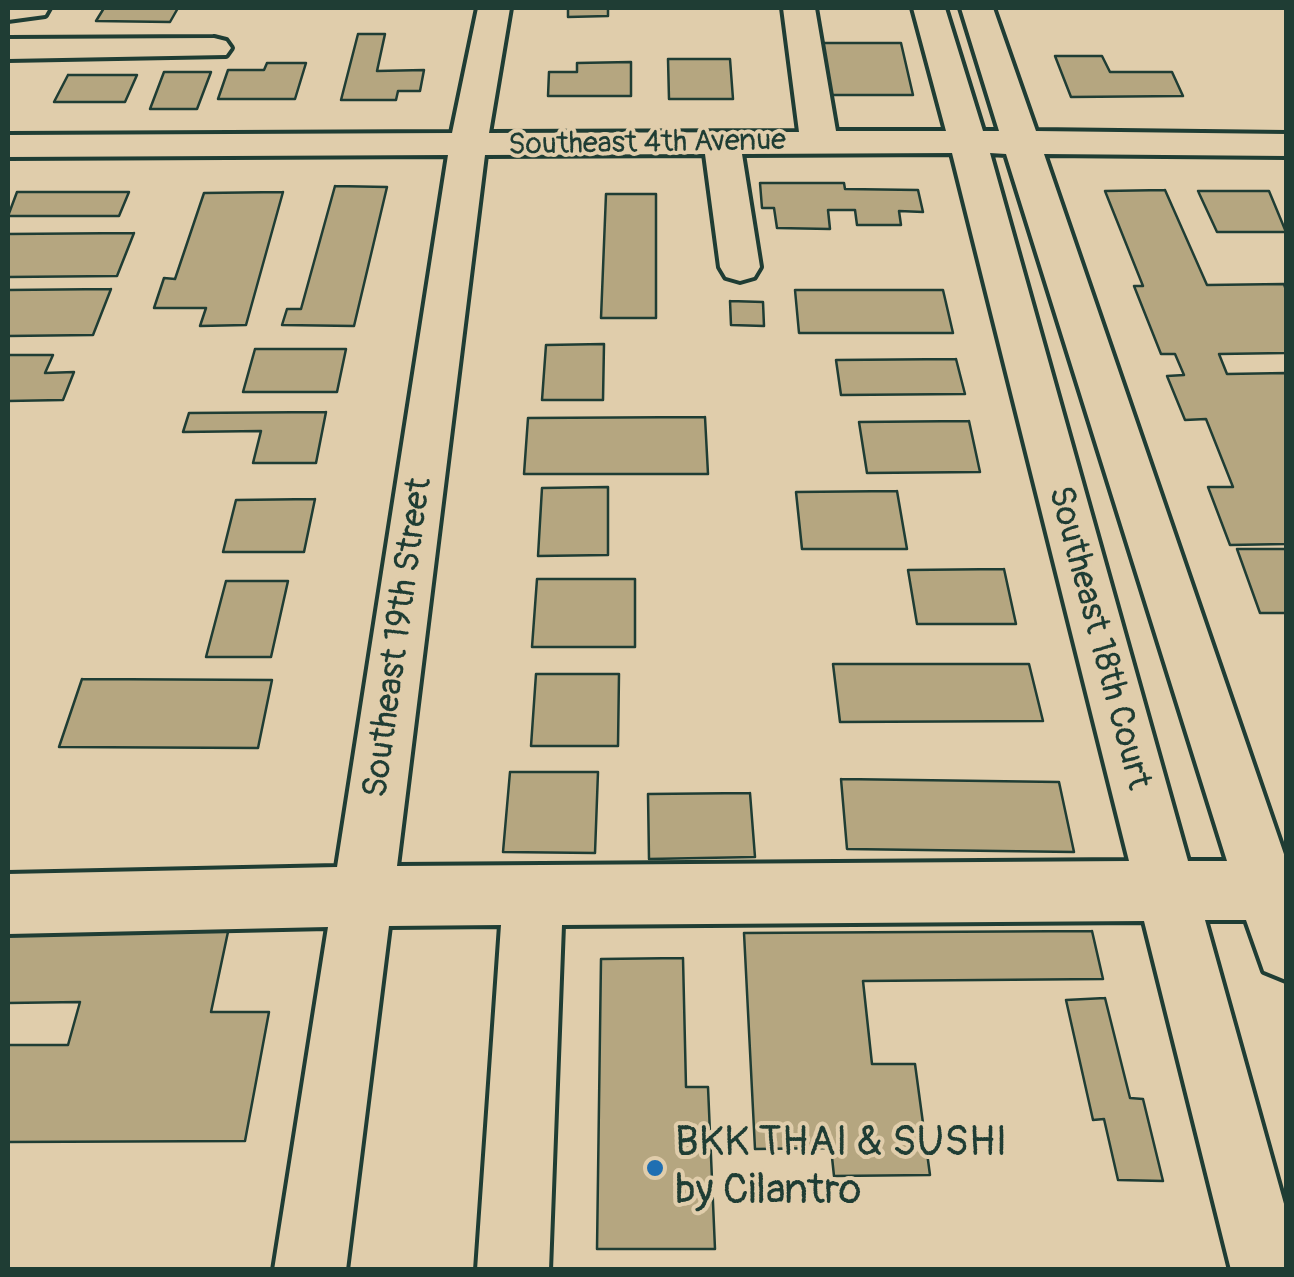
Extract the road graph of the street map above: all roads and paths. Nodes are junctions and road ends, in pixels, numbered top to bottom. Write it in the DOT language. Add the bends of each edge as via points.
graph roads {
  1 [pos="494,8"];
  2 [pos="800,8"];
  3 [pos="929,8"];
  4 [pos="977,8"];
  5 [pos="214,48"];
  6 [pos="8,50"];
  7 [pos="968,142"];
  8 [pos="1021,142"];
  9 [pos="819,143"];
  10 [pos="722,144"];
  11 [pos="1286,144"];
  12 [pos="8,146"];
  13 [pos="468,146"];
  14 [pos="740,266"];
  15 [pos="1277,890"];
  16 [pos="1165,892"];
  17 [pos="363,896"];
  18 [pos="534,896"];
  19 [pos="8,904"];
  20 [pos="1286,950"];
  21 [pos="310,1270"];
  22 [pos="512,1270"];
  23 [pos="1267,1270"];
  1 -- 13 [label="street, Southeast 19th Street"];
  2 -- 9 [label="street"];
  3 -- 7 [label="street, Southeast 18th Court"];
  4 -- 8 [label="street, Southeast 18th Court"];
  5 -- 6 [label="street"];
  7 -- 8 [label="street, Southeast 4th Avenue"];
  7 -- 9 [label="street, Southeast 4th Avenue"];
  7 -- 16 [label="street, Southeast 18th Court"];
  8 -- 11 [label="street, Southeast 4th Avenue"];
  8 -- 15 [label="street, Southeast 18th Court"];
  9 -- 10 [label="street, Southeast 4th Avenue"];
  10 -- 13 [label="street, Southeast 4th Avenue"];
  10 -- 14 [label="street"];
  12 -- 13 [label="street, Southeast 4th Avenue"];
  13 -- 17 [label="street, Southeast 19th Street"];
  15 -- 16 [label="street"];
  15 -- 20 [label="street, Southeast 18th Court"];
  16 -- 18 [label="street"];
  16 -- 23 [label="street, Southeast 18th Court"];
  17 -- 18 [label="street"];
  17 -- 19 [label="street"];
  17 -- 21 [label="street, Southeast 19th Street"];
  18 -- 22 [label="street"];
}
